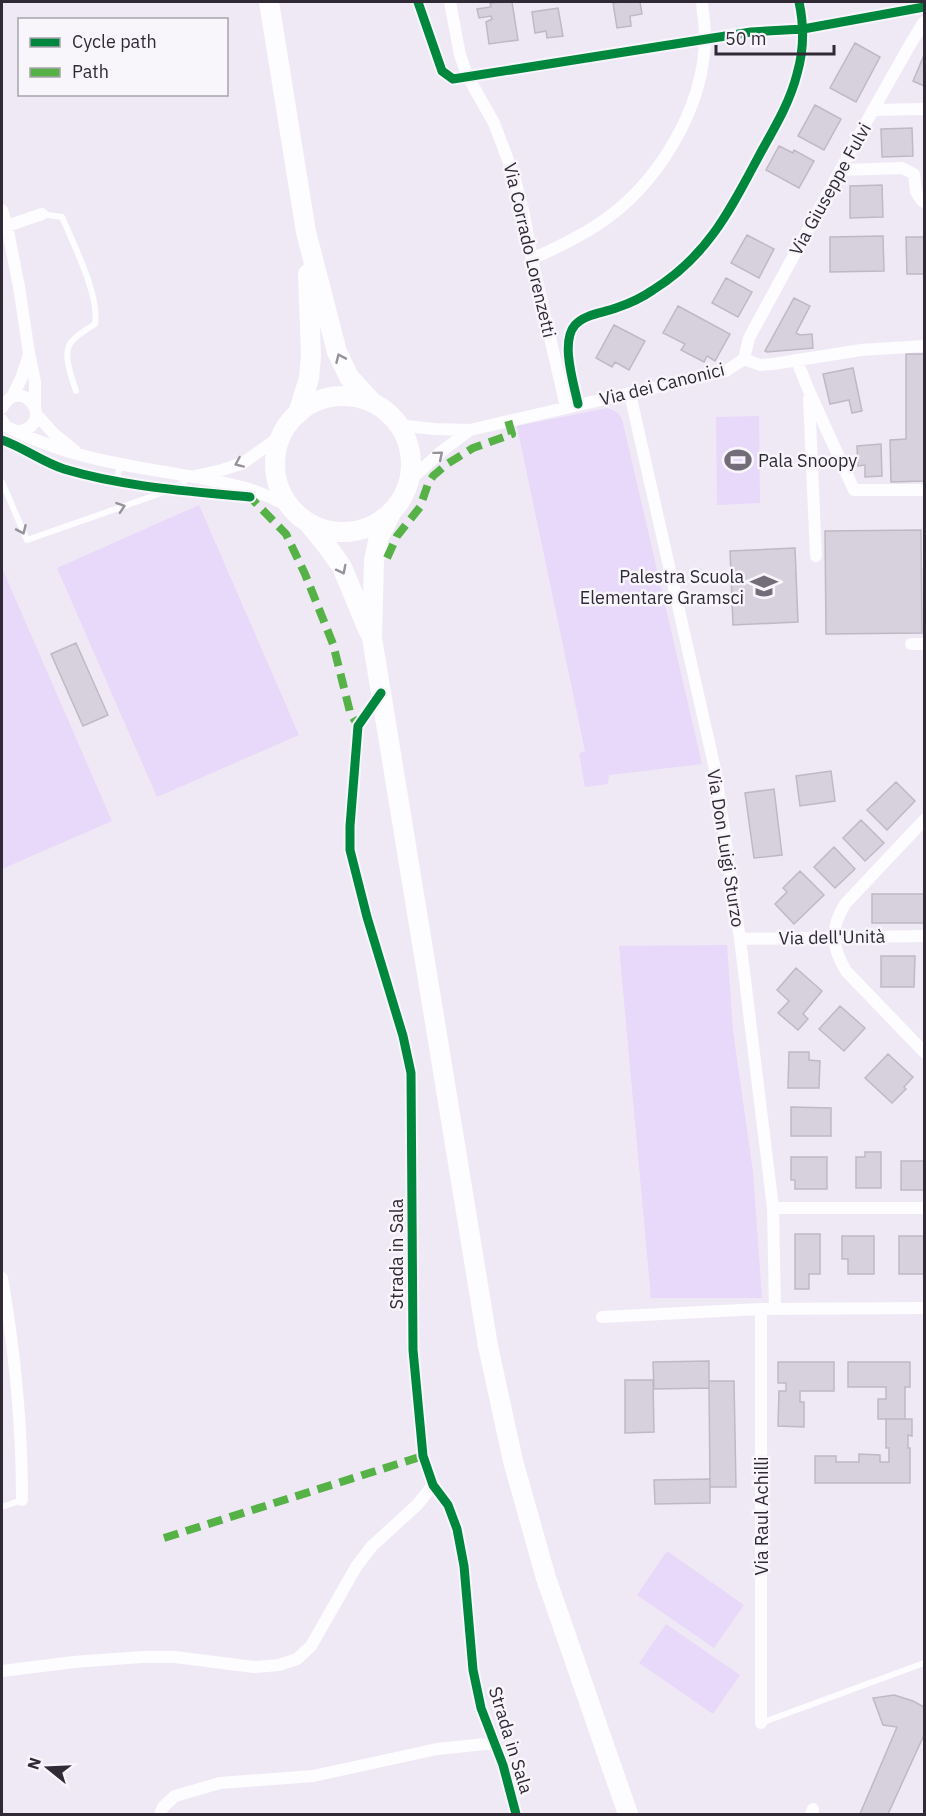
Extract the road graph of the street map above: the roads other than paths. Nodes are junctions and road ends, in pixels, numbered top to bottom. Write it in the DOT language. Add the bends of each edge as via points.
graph roads {
  1 [pos="269,2"];
  2 [pos="444,2"];
  3 [pos="450,2"];
  4 [pos="702,2"];
  5 [pos="924,22"];
  6 [pos="454,30"];
  7 [pos="924,109"];
  8 [pos="873,110"];
  9 [pos="840,170"];
  10 [pos="924,202"];
  11 [pos="2,210"];
  12 [pos="42,214"];
  13 [pos="7,226"];
  14 [pos="306,232"];
  15 [pos="532,260"];
  16 [pos="924,346"];
  17 [pos="29,353"];
  18 [pos="744,359"];
  19 [pos="796,361"];
  20 [pos="76,391"];
  21 [pos="809,391"];
  22 [pos="630,394"];
  23 [pos="5,402"];
  24 [pos="374,404"];
  25 [pos="566,407"];
  26 [pos="35,410"];
  27 [pos="298,414"];
  28 [pos="3,424"];
  29 [pos="398,425"];
  30 [pos="470,430"];
  31 [pos="18,432"];
  32 [pos="282,435"];
  33 [pos="81,455"];
  34 [pos="120,466"];
  35 [pos="190,478"];
  36 [pos="409,481"];
  37 [pos="2,482"];
  38 [pos="116,482"];
  39 [pos="924,490"];
  40 [pos="289,506"];
  41 [pos="392,511"];
  42 [pos="308,523"];
  43 [pos="816,556"];
  44 [pos="372,638"];
  45 [pos="911,644"];
  46 [pos="924,644"];
  47 [pos="381,693"];
  48 [pos="924,820"];
  49 [pos="924,936"];
  50 [pos="833,937"];
  51 [pos="741,939"];
  52 [pos="924,1053"];
  53 [pos="773,1208"];
  54 [pos="924,1208"];
  55 [pos="2,1278"];
  56 [pos="924,1308"];
  57 [pos="761,1309"];
  58 [pos="776,1309"];
  59 [pos="602,1317"];
  60 [pos="433,1485"];
  61 [pos="22,1500"];
  62 [pos="2,1507"];
  63 [pos="924,1663"];
  64 [pos="2,1671"];
  65 [pos="761,1723"];
  66 [pos="495,1743"];
  67 [pos="160,1815"];
  68 [pos="516,1815"];
  69 [pos="628,1815"];
  1 -- 14 [label="main road"];
  2 -- 6 [label="street, Via Corrado Lorenzetti"];
  3 -- 6 [label="street, Via Corrado Lorenzetti"];
  4 -- 15 [label="street" via="705,39 701,70 681,130 655,172 628,202 598,225"];
  5 -- 8 [label="street, Via Giuseppe Fulvi"];
  6 -- 15 [label="street, Via Corrado Lorenzetti" via="468,77 505,147 524,210"];
  7 -- 8 [label="street"];
  8 -- 9 [label="street, Via Giuseppe Fulvi"];
  9 -- 10 [label="street" via="909,170"];
  9 -- 18 [label="street, Via Giuseppe Fulvi" via="749,338"];
  11 -- 13 [label="street"];
  12 -- 13 [label="street"];
  12 -- 20 [label="lane" via="62,217 84,268 97,315 95,324 68,347"];
  13 -- 17 [label="street"];
  24 -- 14 [label="main road, one-way" via="349,377 337,352"];
  14 -- 27 [label="main road" via="311,356"];
  15 -- 25 [label="street, Via Corrado Lorenzetti"];
  16 -- 19 [label="street, Via dei Canonici" via="861,350"];
  17 -- 23 [label="street" via="21,379"];
  17 -- 26 [label="street"];
  18 -- 19 [label="street, Via dei Canonici" via="760,365"];
  18 -- 22 [label="street, Via dei Canonici" via="726,371"];
  19 -- 21 [label="street"];
  21 -- 39 [label="street" via="854,490"];
  21 -- 43 [label="street"];
  22 -- 25 [label="street, Via dei Canonici"];
  22 -- 51 [label="street, Via Don Luigi Sturzo" via="715,769"];
  23 -- 26 [label="street" via="25,397"];
  24 -- 27 [label="main road" via="355,397 334,397"];
  24 -- 29 [label="main road"];
  25 -- 30 [label="street, Via dei Canonici"];
  26 -- 31 [label="street" via="34,421"];
  26 -- 33 [label="street" via="54,434"];
  27 -- 32 [label="main road"];
  28 -- 31 [label="street"];
  29 -- 30 [label="street, Via dei Canonici"];
  29 -- 36 [label="main road" via="411,461"];
  36 -- 30 [label="street, Via dei Canonici, one-way"];
  31 -- 33 [label="street"];
  32 -- 35 [label="street, one-way" via="243,463"];
  32 -- 40 [label="main road" via="275,471"];
  33 -- 34 [label="street"];
  34 -- 35 [label="street"];
  34 -- 38 [label="lane"];
  37 -- 35 [label="lane, one-way" via="27,540 170,490"];
  35 -- 40 [label="street" via="248,488"];
  36 -- 41 [label="main road"];
  40 -- 42 [label="main road"];
  41 -- 42 [label="main road" via="374,525 352,532 329,531"];
  41 -- 44 [label="main road" via="379,537 374,560"];
  42 -- 44 [label="main road, one-way" via="342,567"];
  44 -- 47 [label="main road"];
  45 -- 46 [label="street"];
  47 -- 60 [label="street, Strada in Sala" via="358,726 350,850 411,1073 413,1350 423,1456"];
  47 -- 69 [label="main road" via="488,1346 513,1461 546,1578"];
  48 -- 50 [label="street" via="846,904 838,916"];
  49 -- 50 [label="street, Via dell'Unità"];
  50 -- 51 [label="street, Via dell'Unità"];
  50 -- 52 [label="street" via="846,972"];
  51 -- 53 [label="street, Via Don Luigi Sturzo"];
  53 -- 54 [label="street"];
  53 -- 58 [label="street, Via Don Luigi Sturzo"];
  55 -- 61 [label="street" via="17,1380"];
  56 -- 58 [label="street"];
  57 -- 58 [label="street"];
  57 -- 59 [label="street"];
  57 -- 65 [label="street, Via Raul Achilli"];
  60 -- 64 [label="street" via="372,1546 311,1646 297,1659 254,1667 142,1657"];
  60 -- 66 [label="street, Strada in Sala" via="448,1504 457,1529 473,1670 481,1708"];
  61 -- 62 [label="lane"];
  63 -- 65 [label="lane"];
  66 -- 67 [label="street, Strada in Sala" via="437,1749 313,1776 220,1783 175,1796"];
  66 -- 68 [label="street, Strada in Sala"];
}
